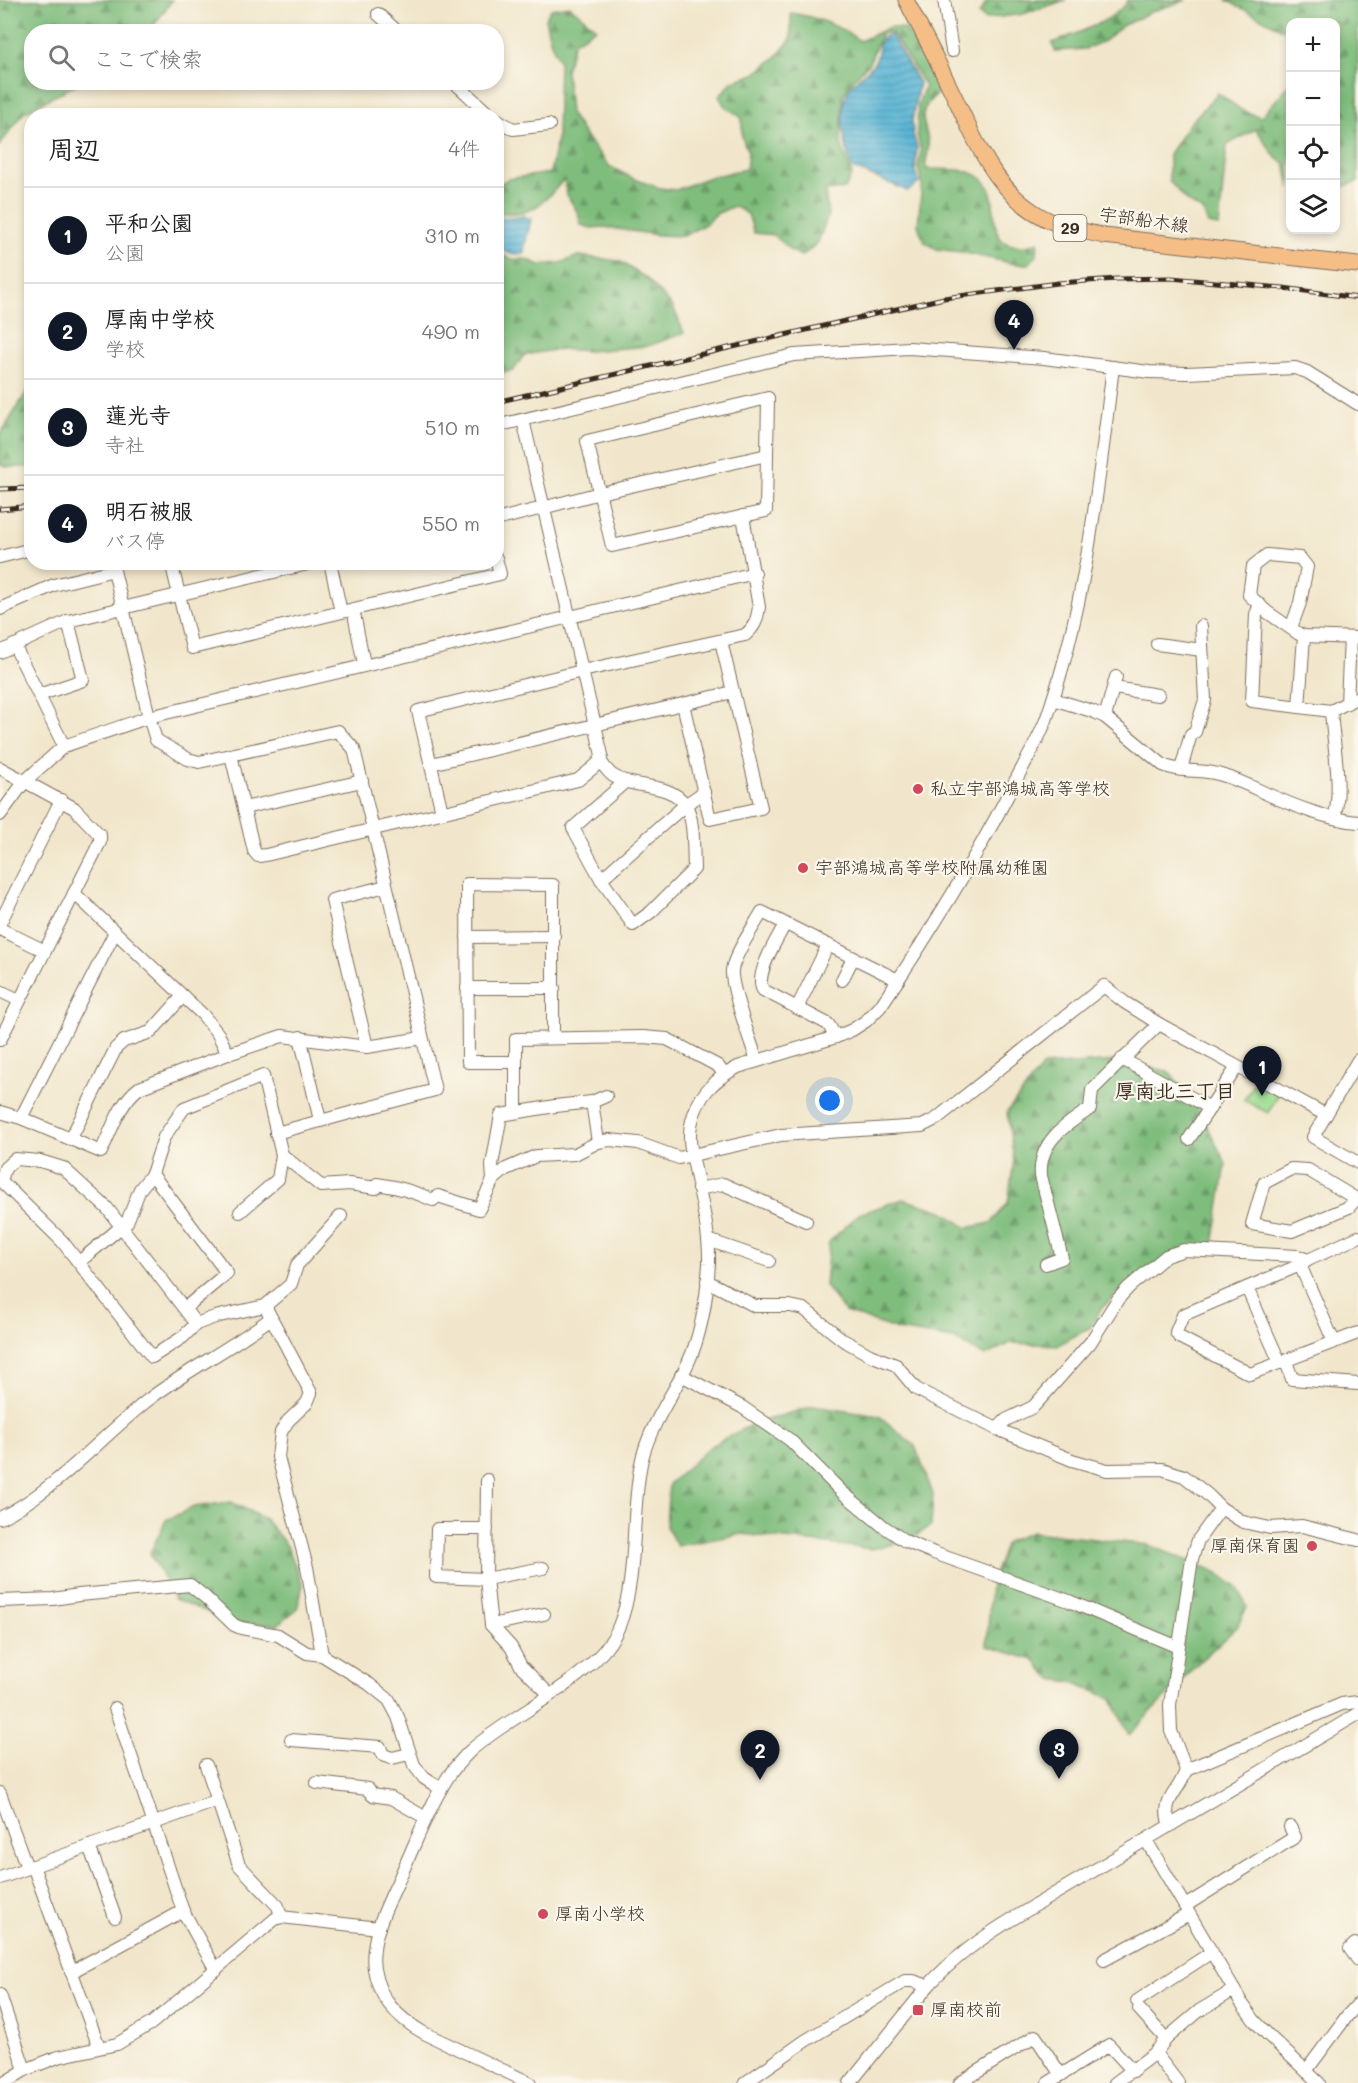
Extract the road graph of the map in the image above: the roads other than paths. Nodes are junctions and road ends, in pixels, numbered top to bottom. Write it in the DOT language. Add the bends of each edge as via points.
graph roads {
  1 [pos="906,0"];
  2 [pos="944,0"];
  3 [pos="378,14"];
  4 [pos="389,24"];
  5 [pos="952,51"];
  6 [pos="463,90"];
  7 [pos="482,108"];
  8 [pos="504,124"];
  9 [pos="549,125"];
  10 [pos="1358,265"];
  11 [pos="1113,367"];
  12 [pos="1358,404"];
  13 [pos="524,420"];
  14 [pos="504,424"];
  15 [pos="767,455"];
  16 [pos="600,493"];
  17 [pos="544,508"];
  18 [pos="743,516"];
  19 [pos="504,518"];
  20 [pos="24,551"];
  21 [pos="0,557"];
  22 [pos="101,570"];
  23 [pos="114,570"];
  24 [pos="173,570"];
  25 [pos="283,570"];
  26 [pos="333,570"];
  27 [pos="499,570"];
  28 [pos="754,573"];
  29 [pos="179,595"];
  30 [pos="1260,605"];
  31 [pos="124,606"];
  32 [pos="0,609"];
  33 [pos="347,610"];
  34 [pos="569,617"];
  35 [pos="68,621"];
  36 [pos="1201,626"];
  37 [pos="1291,628"];
  38 [pos="1304,636"];
  39 [pos="1354,638"];
  40 [pos="721,641"];
  41 [pos="1157,644"];
  42 [pos="14,645"];
  43 [pos="1202,650"];
  44 [pos="0,652"];
  45 [pos="364,664"];
  46 [pos="582,671"];
  47 [pos="733,692"];
  48 [pos="39,695"];
  49 [pos="1158,695"];
  50 [pos="1053,699"];
  51 [pos="1353,700"];
  52 [pos="683,704"];
  53 [pos="1299,707"];
  54 [pos="1331,711"];
  55 [pos="148,717"];
  56 [pos="1106,717"];
  57 [pos="595,725"];
  58 [pos="64,746"];
  59 [pos="231,755"];
  60 [pos="600,761"];
  61 [pos="431,764"];
  62 [pos="0,768"];
  63 [pos="1180,769"];
  64 [pos="25,781"];
  65 [pos="362,781"];
  66 [pos="626,781"];
  67 [pos="704,792"];
  68 [pos="61,800"];
  69 [pos="685,805"];
  70 [pos="244,808"];
  71 [pos="442,812"];
  72 [pos="0,815"];
  73 [pos="1334,818"];
  74 [pos="1358,822"];
  75 [pos="373,828"];
  76 [pos="600,879"];
  77 [pos="386,886"];
  78 [pos="74,893"];
  79 [pos="0,923"];
  80 [pos="785,924"];
  81 [pos="0,929"];
  82 [pos="115,932"];
  83 [pos="554,936"];
  84 [pos="467,937"];
  85 [pos="828,945"];
  86 [pos="45,951"];
  87 [pos="854,958"];
  88 [pos="842,980"];
  89 [pos="898,980"];
  90 [pos="554,987"];
  91 [pos="467,988"];
  92 [pos="0,991"];
  93 [pos="183,996"];
  94 [pos="19,1000"];
  95 [pos="796,1008"];
  96 [pos="1159,1024"];
  97 [pos="300,1037"];
  98 [pos="836,1037"];
  99 [pos="422,1038"];
  100 [pos="553,1038"];
  101 [pos="0,1040"];
  102 [pos="367,1047"];
  103 [pos="228,1054"];
  104 [pos="1122,1059"];
  105 [pos="1358,1060"];
  106 [pos="757,1061"];
  107 [pos="516,1062"];
  108 [pos="1238,1067"];
  109 [pos="724,1074"];
  110 [pos="606,1096"];
  111 [pos="592,1102"];
  112 [pos="1210,1108"];
  113 [pos="0,1112"];
  114 [pos="516,1112"];
  115 [pos="1326,1115"];
  116 [pos="21,1118"];
  117 [pos="320,1120"];
  118 [pos="276,1133"];
  119 [pos="71,1138"];
  120 [pos="1189,1139"];
  121 [pos="598,1142"];
  122 [pos="282,1155"];
  123 [pos="692,1155"];
  124 [pos="1357,1160"];
  125 [pos="152,1174"];
  126 [pos="493,1180"];
  127 [pos="698,1189"];
  128 [pos="1357,1199"];
  129 [pos="240,1212"];
  130 [pos="340,1216"];
  131 [pos="806,1221"];
  132 [pos="122,1227"];
  133 [pos="1358,1237"];
  134 [pos="708,1240"];
  135 [pos="769,1261"];
  136 [pos="79,1262"];
  137 [pos="1304,1262"];
  138 [pos="1046,1264"];
  139 [pos="707,1281"];
  140 [pos="1247,1288"];
  141 [pos="265,1306"];
  142 [pos="185,1308"];
  143 [pos="271,1318"];
  144 [pos="196,1324"];
  145 [pos="1358,1333"];
  146 [pos="1334,1342"];
  147 [pos="1283,1362"];
  148 [pos="681,1375"];
  149 [pos="1358,1384"];
  150 [pos="997,1429"];
  151 [pos="487,1480"];
  152 [pos="1221,1508"];
  153 [pos="0,1518"];
  154 [pos="487,1529"];
  155 [pos="1358,1540"];
  156 [pos="543,1568"];
  157 [pos="486,1579"];
  158 [pos="0,1601"];
  159 [pos="544,1614"];
  160 [pos="491,1625"];
  161 [pos="1178,1647"];
  162 [pos="322,1655"];
  163 [pos="549,1694"];
  164 [pos="1358,1702"];
  165 [pos="115,1708"];
  166 [pos="1358,1714"];
  167 [pos="291,1740"];
  168 [pos="409,1754"];
  169 [pos="206,1765"];
  170 [pos="1186,1770"];
  171 [pos="317,1783"];
  172 [pos="441,1789"];
  173 [pos="0,1793"];
  174 [pos="216,1801"];
  175 [pos="426,1818"];
  176 [pos="153,1823"];
  177 [pos="1170,1826"];
  178 [pos="1290,1827"];
  179 [pos="1146,1840"];
  180 [pos="89,1846"];
  181 [pos="30,1867"];
  182 [pos="0,1878"];
  183 [pos="1187,1910"];
  184 [pos="183,1911"];
  185 [pos="115,1917"];
  186 [pos="281,1917"];
  187 [pos="379,1928"];
  188 [pos="1355,1944"];
  189 [pos="1212,1952"];
  190 [pos="1104,1960"];
  191 [pos="1358,1960"];
  192 [pos="216,1971"];
  193 [pos="71,1972"];
  194 [pos="928,1986"];
  195 [pos="1234,1990"];
  196 [pos="1,2002"];
  197 [pos="1358,2004"];
  198 [pos="1166,2039"];
  199 [pos="99,2047"];
  200 [pos="1155,2053"];
  201 [pos="25,2070"];
  202 [pos="1133,2071"];
  203 [pos="1306,2071"];
  204 [pos="1061,2075"];
  205 [pos="4,2083"];
  206 [pos="530,2083"];
  207 [pos="745,2083"];
  208 [pos="850,2083"];
  209 [pos="960,2083"];
  210 [pos="1048,2083"];
  211 [pos="1115,2083"];
  212 [pos="1178,2083"];
  213 [pos="1319,2083"];
  1 -- 10 [label="main road, 宇部船木線 / 29" via="977,146 1011,194 1038,214 1104,236"];
  2 -- 5 [label="street"];
  3 -- 4 [label="street"];
  6 -- 7 [label="street"];
  8 -- 9 [label="street" via="513,129"];
  11 -- 12 [label="street" via="1187,373 1296,368"];
  11 -- 13 [label="street" via="938,349 794,355"];
  11 -- 50 [label="street" via="1091,536 1070,641"];
  13 -- 14 [label="street"];
  13 -- 17 [label="street"];
  15 -- 16 [label="street"];
  15 -- 16 [label="street" via="768,398 587,441"];
  15 -- 18 [label="street" via="766,512"];
  16 -- 17 [label="street"];
  16 -- 18 [label="street" via="612,546"];
  17 -- 19 [label="street"];
  17 -- 34 [label="street"];
  18 -- 28 [label="street"];
  20 -- 21 [label="street"];
  22 -- 32 [label="street"];
  23 -- 31 [label="street"];
  24 -- 29 [label="street"];
  25 -- 29 [label="street"];
  26 -- 33 [label="street"];
  27 -- 33 [label="street" via="500,574"];
  28 -- 34 [label="street"];
  28 -- 40 [label="street" via="758,620 745,635"];
  29 -- 31 [label="street"];
  29 -- 33 [label="street" via="192,648"];
  30 -- 37 [label="street"];
  30 -- 37 [label="street" via="1249,595 1253,566 1267,555 1300,558 1307,567"];
  30 -- 53 [label="street" via="1256,614 1252,701"];
  31 -- 35 [label="street"];
  31 -- 55 [label="street"];
  33 -- 45 [label="street"];
  34 -- 45 [label="street"];
  34 -- 46 [label="street"];
  35 -- 42 [label="street"];
  35 -- 48 [label="street" via="83,680"];
  36 -- 43 [label="street"];
  37 -- 38 [label="street"];
  38 -- 39 [label="street"];
  38 -- 53 [label="street"];
  39 -- 51 [label="street"];
  40 -- 46 [label="street"];
  40 -- 47 [label="street"];
  41 -- 43 [label="street"];
  42 -- 44 [label="street"];
  42 -- 48 [label="street"];
  43 -- 63 [label="street" via="1205,700"];
  45 -- 55 [label="street"];
  46 -- 57 [label="street"];
  46 -- 61 [label="street" via="418,711"];
  47 -- 52 [label="street"];
  47 -- 67 [label="street" via="761,808 710,819"];
  48 -- 58 [label="street"];
  49 -- 56 [label="street" via="1115,683"];
  50 -- 56 [label="street"];
  50 -- 89 [label="street" via="1045,723 987,836"];
  51 -- 54 [label="street"];
  52 -- 57 [label="street"];
  52 -- 67 [label="street"];
  53 -- 54 [label="street"];
  54 -- 73 [label="street" via="1338,792"];
  55 -- 58 [label="street"];
  55 -- 59 [label="street" via="156,741 188,759 199,762"];
  56 -- 63 [label="street" via="1163,765"];
  57 -- 60 [label="street"];
  57 -- 61 [label="street"];
  58 -- 64 [label="street"];
  59 -- 65 [label="street" via="338,731 354,749"];
  59 -- 70 [label="street"];
  60 -- 66 [label="street" via="612,776"];
  60 -- 71 [label="street" via="578,780"];
  61 -- 71 [label="street"];
  62 -- 64 [label="street"];
  63 -- 73 [label="street" via="1218,774"];
  64 -- 68 [label="street"];
  64 -- 72 [label="street"];
  65 -- 70 [label="street"];
  65 -- 75 [label="street"];
  66 -- 69 [label="street" via="660,789"];
  66 -- 76 [label="street" via="573,828"];
  67 -- 69 [label="street"];
  68 -- 78 [label="street" via="100,836"];
  68 -- 79 [label="street"];
  69 -- 76 [label="street"];
  69 -- 76 [label="street" via="691,821 694,869 651,912 633,925"];
  70 -- 75 [label="street" via="258,855"];
  71 -- 75 [label="street"];
  73 -- 74 [label="street"];
  75 -- 77 [label="street"];
  77 -- 99 [label="street"];
  77 -- 102 [label="street" via="332,900"];
  78 -- 82 [label="street"];
  78 -- 86 [label="street"];
  80 -- 85 [label="street"];
  80 -- 95 [label="street" via="762,972 760,985"];
  80 -- 106 [label="street" via="762,912 732,970 733,985"];
  81 -- 86 [label="street"];
  82 -- 93 [label="street"];
  82 -- 116 [label="street"];
  83 -- 84 [label="street"];
  83 -- 84 [label="street" via="554,885 467,884"];
  83 -- 90 [label="street"];
  84 -- 91 [label="street"];
  85 -- 87 [label="street"];
  85 -- 95 [label="street"];
  86 -- 94 [label="street"];
  87 -- 88 [label="street"];
  87 -- 89 [label="street"];
  89 -- 98 [label="street" via="866,1021"];
  90 -- 91 [label="street"];
  90 -- 100 [label="street"];
  91 -- 107 [label="street" via="468,1062"];
  92 -- 94 [label="street"];
  93 -- 103 [label="street" via="218,1034"];
  93 -- 119 [label="street" via="151,1032 124,1041 116,1048"];
  94 -- 101 [label="street"];
  95 -- 98 [label="street" via="828,1024"];
  96 -- 104 [label="street"];
  96 -- 108 [label="street"];
  96 -- 123 [label="street" via="1104,986 928,1124 781,1135"];
  97 -- 102 [label="street"];
  97 -- 103 [label="street" via="282,1036"];
  97 -- 117 [label="street"];
  98 -- 106 [label="street"];
  99 -- 102 [label="street"];
  99 -- 117 [label="street" via="435,1090"];
  100 -- 107 [label="street" via="516,1039"];
  100 -- 109 [label="street" via="667,1040 718,1066"];
  103 -- 119 [label="street" via="132,1093 101,1152"];
  104 -- 112 [label="street"];
  104 -- 138 [label="street" via="1092,1090 1090,1109 1056,1134 1044,1153 1041,1176 1062,1258"];
  105 -- 115 [label="street"];
  106 -- 109 [label="street"];
  107 -- 114 [label="street"];
  108 -- 112 [label="street"];
  108 -- 115 [label="street"];
  109 -- 123 [label="street" via="697,1105 690,1132"];
  110 -- 111 [label="street"];
  111 -- 114 [label="street"];
  111 -- 121 [label="street"];
  112 -- 120 [label="street"];
  113 -- 116 [label="street"];
  114 -- 126 [label="street" via="501,1114"];
  115 -- 124 [label="street" via="1313,1137"];
  116 -- 119 [label="street"];
  117 -- 118 [label="street"];
  118 -- 122 [label="street"];
  118 -- 125 [label="street" via="263,1076 184,1108 164,1137"];
  121 -- 123 [label="street" via="638,1143 679,1158"];
  121 -- 126 [label="street" via="575,1154 528,1158"];
  122 -- 126 [label="street" via="321,1186 376,1188 377,1184 479,1209"];
  122 -- 129 [label="street" via="278,1179"];
  123 -- 127 [label="street"];
  125 -- 132 [label="street" via="140,1189"];
  125 -- 142 [label="street" via="227,1274"];
  127 -- 131 [label="street" via="723,1184"];
  127 -- 134 [label="street"];
  128 -- 128 [label="street" via="1308,1170 1291,1169 1264,1183 1252,1224 1292,1231 1349,1207"];
  130 -- 141 [label="street" via="297,1265 291,1284"];
  132 -- 136 [label="street"];
  132 -- 136 [label="street" via="63,1168 15,1159 5,1168 1,1181"];
  132 -- 142 [label="street"];
  133 -- 137 [label="street"];
  134 -- 135 [label="street"];
  134 -- 139 [label="street"];
  136 -- 144 [label="street" via="152,1357"];
  137 -- 140 [label="street"];
  137 -- 146 [label="street"];
  137 -- 150 [label="street" via="1298,1256 1184,1250 1166,1256 1118,1299 1090,1343 1033,1407"];
  139 -- 148 [label="street" via="698,1337"];
  139 -- 150 [label="street" via="754,1306 804,1309 843,1340 896,1365 916,1389"];
  140 -- 147 [label="street"];
  140 -- 147 [label="street" via="1183,1315 1176,1332 1250,1374"];
  141 -- 143 [label="street"];
  141 -- 144 [label="street"];
  142 -- 144 [label="street"];
  143 -- 153 [label="street" via="149,1400 44,1490"];
  143 -- 162 [label="street" via="311,1393 281,1432 278,1456 307,1567"];
  145 -- 146 [label="street"];
  146 -- 147 [label="street"];
  147 -- 149 [label="street" via="1292,1379"];
  148 -- 161 [label="street" via="742,1407 790,1440 843,1493 905,1541 1069,1600"];
  148 -- 163 [label="street" via="656,1421 642,1458 628,1590 620,1624 596,1660"];
  150 -- 152 [label="street" via="1107,1470 1149,1468 1173,1472 1184,1476"];
  151 -- 154 [label="street"];
  152 -- 155 [label="street" via="1257,1526 1302,1526"];
  152 -- 161 [label="street" via="1198,1540 1192,1559"];
  154 -- 157 [label="street"];
  154 -- 157 [label="street" via="437,1529 436,1576"];
  156 -- 157 [label="street"];
  157 -- 160 [label="street"];
  158 -- 162 [label="street" via="190,1585 234,1625 271,1632 307,1653"];
  159 -- 160 [label="street"];
  160 -- 163 [label="street" via="511,1647 521,1666"];
  161 -- 170 [label="street" via="1169,1719 1173,1741"];
  162 -- 168 [label="street" via="389,1700"];
  163 -- 172 [label="street" via="497,1728 470,1752"];
  164 -- 170 [label="street" via="1342,1704"];
  165 -- 176 [label="street"];
  166 -- 177 [label="street"];
  167 -- 168 [label="street" via="380,1748 383,1755 392,1758"];
  168 -- 172 [label="street" via="424,1778"];
  169 -- 174 [label="street"];
  170 -- 177 [label="street" via="1166,1808"];
  171 -- 175 [label="street" via="368,1789 372,1795 391,1798"];
  172 -- 175 [label="street"];
  173 -- 181 [label="street"];
  174 -- 176 [label="street"];
  174 -- 186 [label="street" via="239,1865 278,1906"];
  175 -- 187 [label="street"];
  176 -- 180 [label="street"];
  176 -- 184 [label="street"];
  177 -- 179 [label="street"];
  178 -- 183 [label="street" via="1295,1837"];
  179 -- 183 [label="street"];
  179 -- 194 [label="street" via="994,1930"];
  180 -- 181 [label="street"];
  180 -- 185 [label="street"];
  181 -- 182 [label="street"];
  181 -- 193 [label="street"];
  183 -- 189 [label="street"];
  183 -- 190 [label="street"];
  184 -- 192 [label="street"];
  184 -- 193 [label="street"];
  186 -- 187 [label="street"];
  186 -- 192 [label="street"];
  187 -- 206 [label="street" via="374,1970 393,2010 424,2033"];
  188 -- 191 [label="street" via="1350,1949"];
  189 -- 195 [label="street"];
  189 -- 198 [label="street" via="1138,2005"];
  192 -- 199 [label="street" via="152,2022 117,2044"];
  193 -- 199 [label="street"];
  194 -- 207 [label="street" via="905,1981 805,2041"];
  194 -- 208 [label="street"];
  195 -- 198 [label="street" via="1199,2011"];
  195 -- 203 [label="street" via="1254,2020"];
  196 -- 201 [label="street"];
  197 -- 203 [label="street"];
  198 -- 200 [label="street"];
  199 -- 201 [label="street"];
  200 -- 202 [label="street"];
  200 -- 212 [label="street"];
  201 -- 205 [label="street"];
  202 -- 204 [label="street" via="1109,2045"];
  202 -- 211 [label="street"];
  203 -- 213 [label="street"];
  204 -- 209 [label="street" via="1035,2036"];
  204 -- 210 [label="street"];
}
